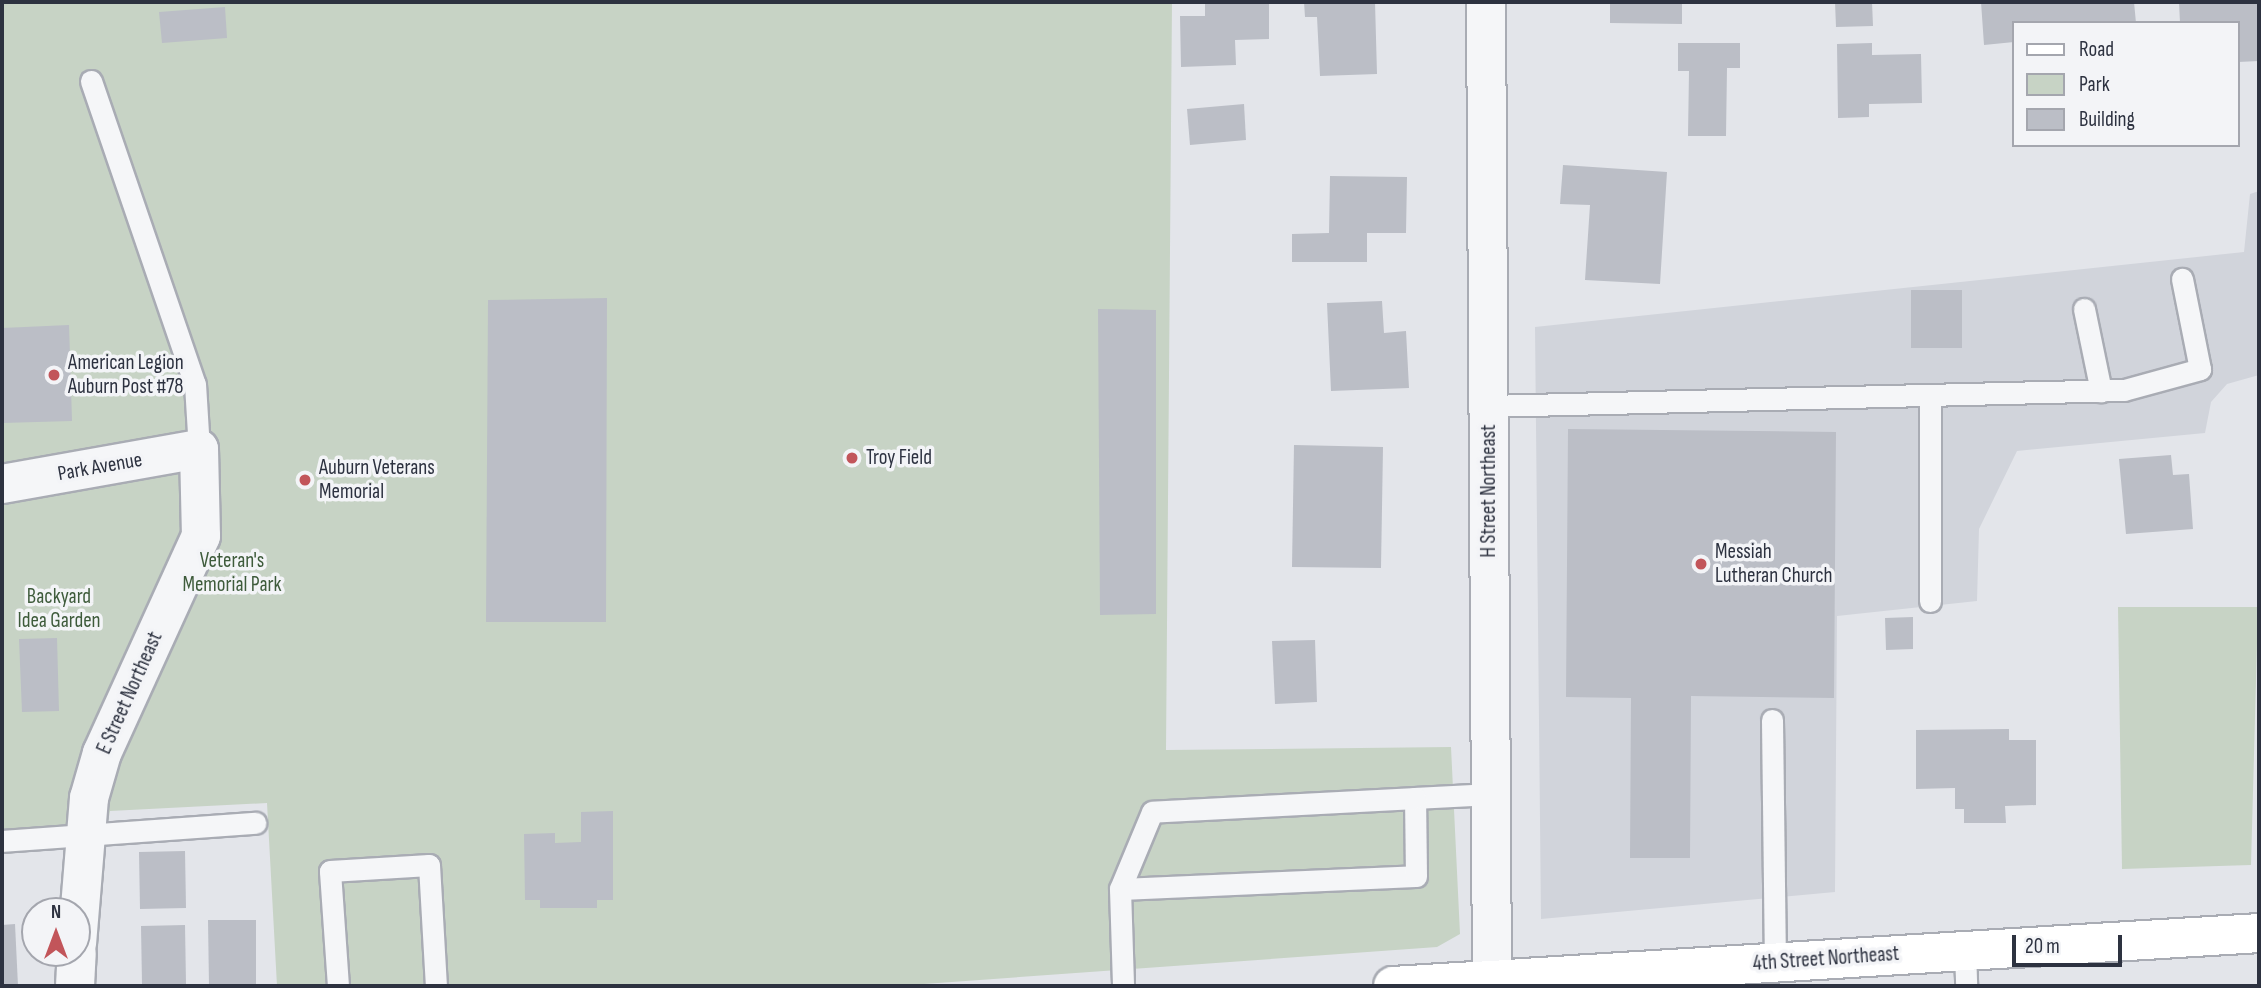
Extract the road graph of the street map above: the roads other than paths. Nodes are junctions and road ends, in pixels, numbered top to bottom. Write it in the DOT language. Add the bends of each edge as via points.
graph roads {
  1 [pos="1486,2"];
  2 [pos="91,80"];
  3 [pos="2182,279"];
  4 [pos="2084,309"];
  5 [pos="2101,391"];
  6 [pos="1930,395"];
  7 [pos="1488,406"];
  8 [pos="199,449"];
  9 [pos="2,484"];
  10 [pos="1930,601"];
  11 [pos="1772,720"];
  12 [pos="1491,794"];
  13 [pos="1415,798"];
  14 [pos="255,823"];
  15 [pos="83,836"];
  16 [pos="2,841"];
  17 [pos="1120,889"];
  18 [pos="80,897"];
  19 [pos="2259,933"];
  20 [pos="1775,962"];
  21 [pos="76,967"];
  22 [pos="1966,969"];
  23 [pos="1492,983"];
  24 [pos="75,986"];
  25 [pos="338,986"];
  26 [pos="436,986"];
  27 [pos="1123,986"];
  28 [pos="1393,986"];
  1 -- 7 [label="street, H Street Northeast"];
  2 -- 8 [label="lane" via="195,384"];
  3 -- 5 [label="lane" via="2200,369"];
  4 -- 5 [label="lane"];
  5 -- 6 [label="lane"];
  6 -- 7 [label="lane"];
  6 -- 10 [label="lane"];
  7 -- 12 [label="street, H Street Northeast"];
  8 -- 9 [label="street, Park Avenue"];
  8 -- 15 [label="street, E Street Northeast" via="201,536 102,752"];
  11 -- 20 [label="lane"];
  12 -- 13 [label="lane"];
  12 -- 23 [label="street, H Street Northeast"];
  13 -- 17 [label="lane" via="1152,812"];
  13 -- 17 [label="lane" via="1416,876"];
  14 -- 15 [label="lane"];
  15 -- 16 [label="lane"];
  15 -- 18 [label="street, E Street Northeast"];
  17 -- 27 [label="lane"];
  19 -- 22 [label="street, 4th Street Northeast"];
  20 -- 22 [label="street, 4th Street Northeast"];
  20 -- 23 [label="street, 4th Street Northeast"];
  21 -- 24 [label="street"];
  23 -- 28 [label="street, 4th Street Northeast"];
  25 -- 26 [label="lane" via="330,871 429,865"];
}
